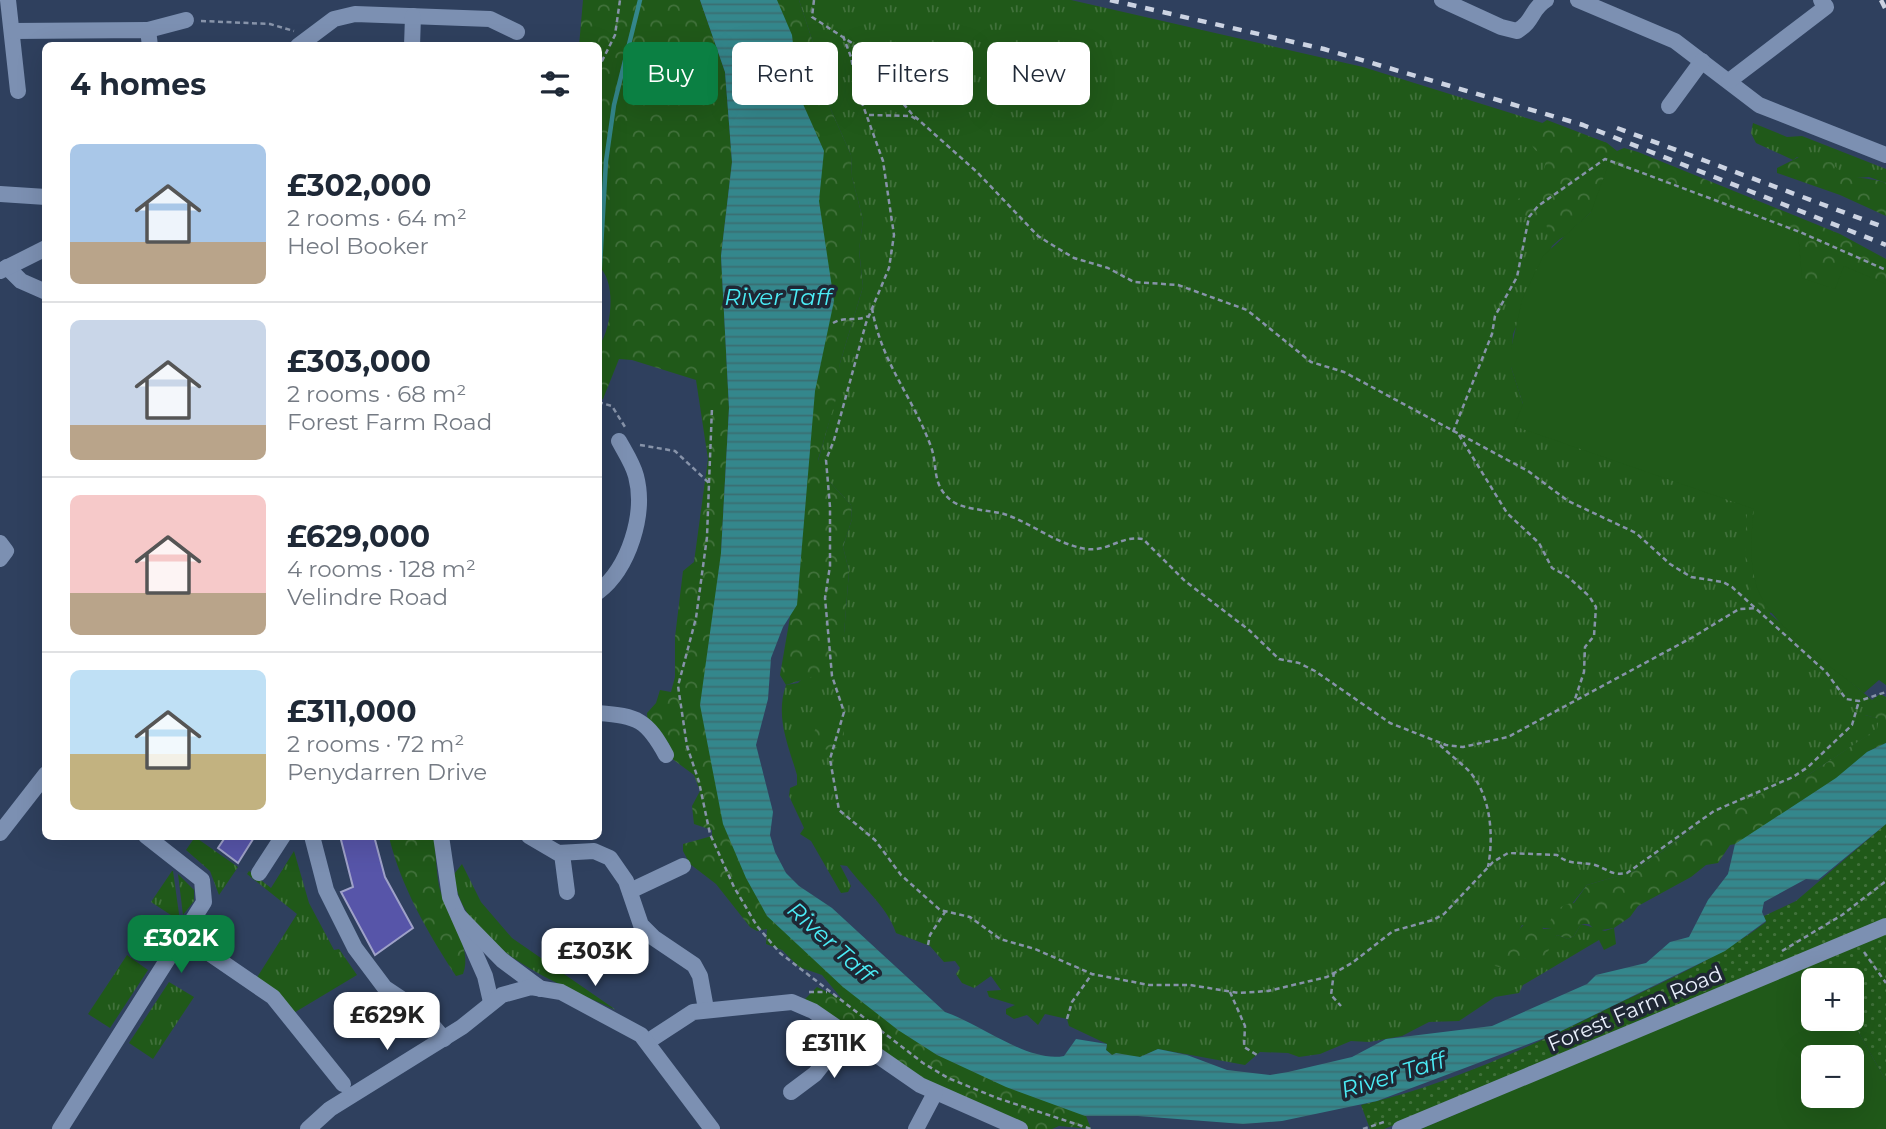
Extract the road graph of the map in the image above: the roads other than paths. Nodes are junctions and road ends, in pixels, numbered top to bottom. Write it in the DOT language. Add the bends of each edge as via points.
graph roads {
  1 [pos="8,0"];
  2 [pos="1442,0"];
  3 [pos="1546,0"];
  4 [pos="1578,0"];
  5 [pos="1821,0"];
  6 [pos="1614,7"];
  7 [pos="413,16"];
  8 [pos="186,20"];
  9 [pos="12,31"];
  10 [pos="517,32"];
  11 [pos="149,38"];
  12 [pos="302,42"];
  13 [pos="412,42"];
  14 [pos="1702,61"];
  15 [pos="1729,81"];
  16 [pos="18,91"];
  17 [pos="1669,106"];
  18 [pos="1886,155"];
  19 [pos="0,194"];
  20 [pos="42,197"];
  21 [pos="42,250"];
  22 [pos="4,269"];
  23 [pos="42,290"];
  24 [pos="627,439"];
  25 [pos="602,589"];
  26 [pos="602,714"];
  27 [pos="666,755"];
  28 [pos="42,779"];
  29 [pos="0,833"];
  30 [pos="151,840"];
  31 [pos="280,840"];
  32 [pos="314,840"];
  33 [pos="441,840"];
  34 [pos="535,840"];
  35 [pos="562,854"];
  36 [pos="683,866"];
  37 [pos="259,873"];
  38 [pos="630,891"];
  39 [pos="567,892"];
  40 [pos="455,912"];
  41 [pos="1886,926"];
  42 [pos="184,936"];
  43 [pos="541,989"];
  44 [pos="491,1002"];
  45 [pos="706,1009"];
  46 [pos="846,1035"];
  47 [pos="444,1039"];
  48 [pos="647,1042"];
  49 [pos="343,1084"];
  50 [pos="790,1092"];
  51 [pos="935,1093"];
  52 [pos="60,1129"];
  53 [pos="308,1129"];
  54 [pos="712,1129"];
  55 [pos="916,1129"];
  56 [pos="1020,1129"];
  57 [pos="1400,1129"];
  1 -- 9 [label="street"];
  2 -- 3 [label="street" via="1517,31 1530,24 1537,5"];
  4 -- 6 [label="street"];
  5 -- 15 [label="street" via="1826,7"];
  6 -- 14 [label="street"];
  7 -- 10 [label="street" via="497,20"];
  7 -- 12 [label="street" via="355,14 334,19"];
  7 -- 13 [label="street"];
  8 -- 11 [label="street"];
  9 -- 11 [label="street"];
  9 -- 16 [label="street"];
  14 -- 15 [label="street"];
  14 -- 17 [label="street"];
  15 -- 18 [label="street" via="1759,105"];
  19 -- 20 [label="street"];
  21 -- 22 [label="street"];
  22 -- 23 [label="street"];
  24 -- 25 [label="street" via="636,474 636,517 626,557"];
  26 -- 27 [label="street" via="641,721 652,730"];
  28 -- 29 [label="street"];
  30 -- 42 [label="street" via="202,880 204,902"];
  31 -- 37 [label="street"];
  32 -- 47 [label="street" via="326,890 355,948 385,988 421,1012"];
  33 -- 40 [label="street"];
  34 -- 35 [label="street"];
  35 -- 38 [label="street" via="594,851 610,858"];
  35 -- 39 [label="street"];
  36 -- 38 [label="street"];
  38 -- 45 [label="street" via="637,918 646,931 694,965"];
  40 -- 43 [label="street" via="502,960"];
  40 -- 44 [label="street" via="485,976"];
  41 -- 57 [label="street, Forest Farm Road"];
  42 -- 49 [label="street" via="273,997"];
  42 -- 52 [label="street"];
  43 -- 44 [label="street" via="514,990"];
  43 -- 48 [label="street" via="561,992 588,1005"];
  44 -- 47 [label="street"];
  45 -- 46 [label="street" via="792,1002"];
  45 -- 48 [label="street" via="682,1016"];
  46 -- 50 [label="street" via="814,1074"];
  46 -- 51 [label="street"];
  47 -- 53 [label="street" via="330,1109"];
  48 -- 54 [label="street"];
  51 -- 55 [label="street"];
  51 -- 56 [label="street"];
}
